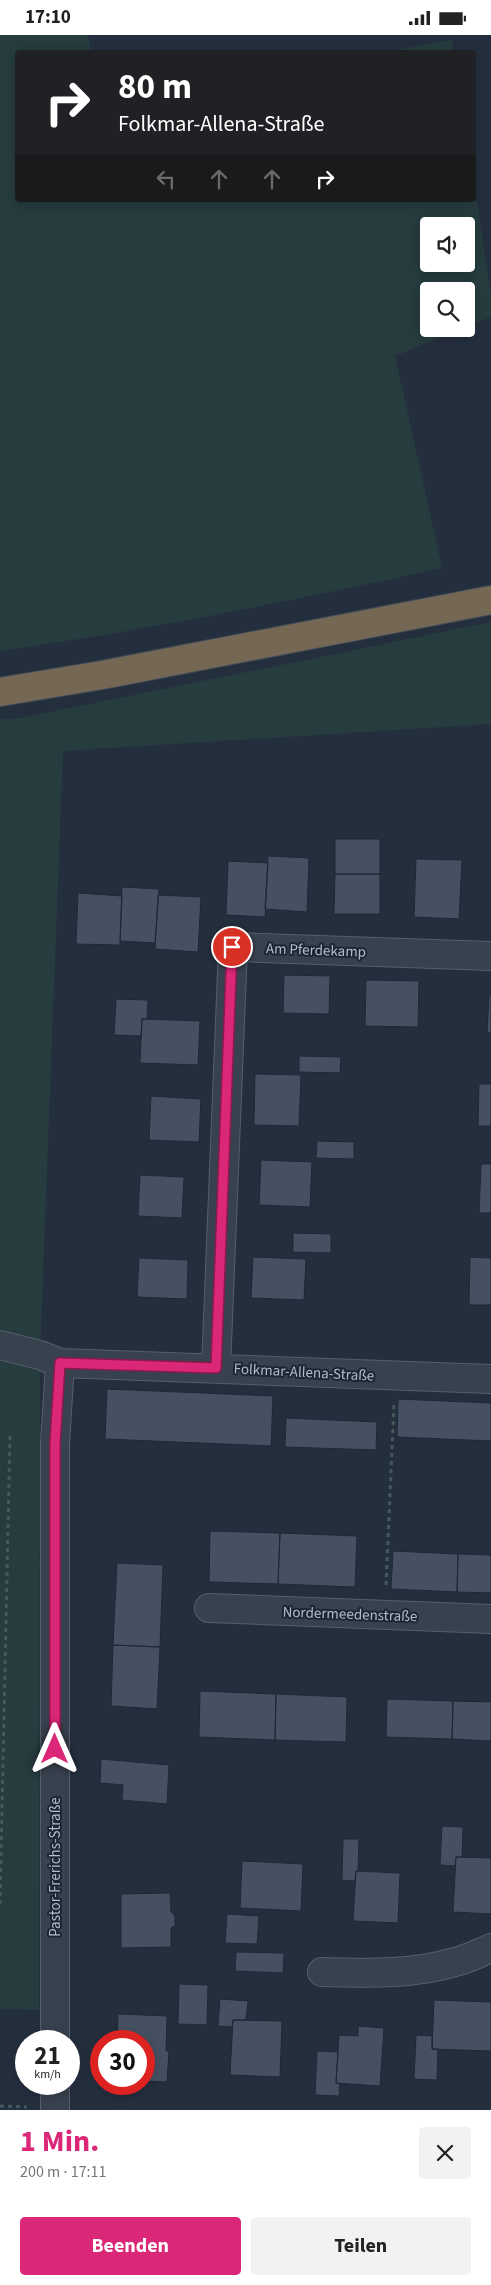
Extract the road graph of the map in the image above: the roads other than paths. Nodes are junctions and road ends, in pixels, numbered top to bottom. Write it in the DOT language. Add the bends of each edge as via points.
graph roads {
  1 [pos="491,601"];
  2 [pos="0,692"];
  3 [pos="491,956"];
  4 [pos="0,1345"];
  5 [pos="60,1363"];
  6 [pos="216,1368"];
  7 [pos="491,1379"];
  8 [pos="209,1608"];
  9 [pos="491,1619"];
  10 [pos="491,1948"];
  11 [pos="322,1973"];
  12 [pos="55,2030"];
  13 [pos="55,2095"];
  14 [pos="55,2110"];
  1 -- 2 [label="highway"];
  3 -- 6 [label="street, Am Pferdekamp" via="232,947"];
  4 -- 5 [label="street, Folkmar-Allena-Straße"];
  5 -- 6 [label="street, Folkmar-Allena-Straße"];
  5 -- 12 [label="street, Pastor-Frerichs-Straße" via="55,1443"];
  6 -- 7 [label="street, Folkmar-Allena-Straße"];
  8 -- 9 [label="street, Nordermeedenstraße"];
  10 -- 11 [label="street" via="457,1962 426,1969 383,1974"];
  13 -- 14 [label="street"];
}
